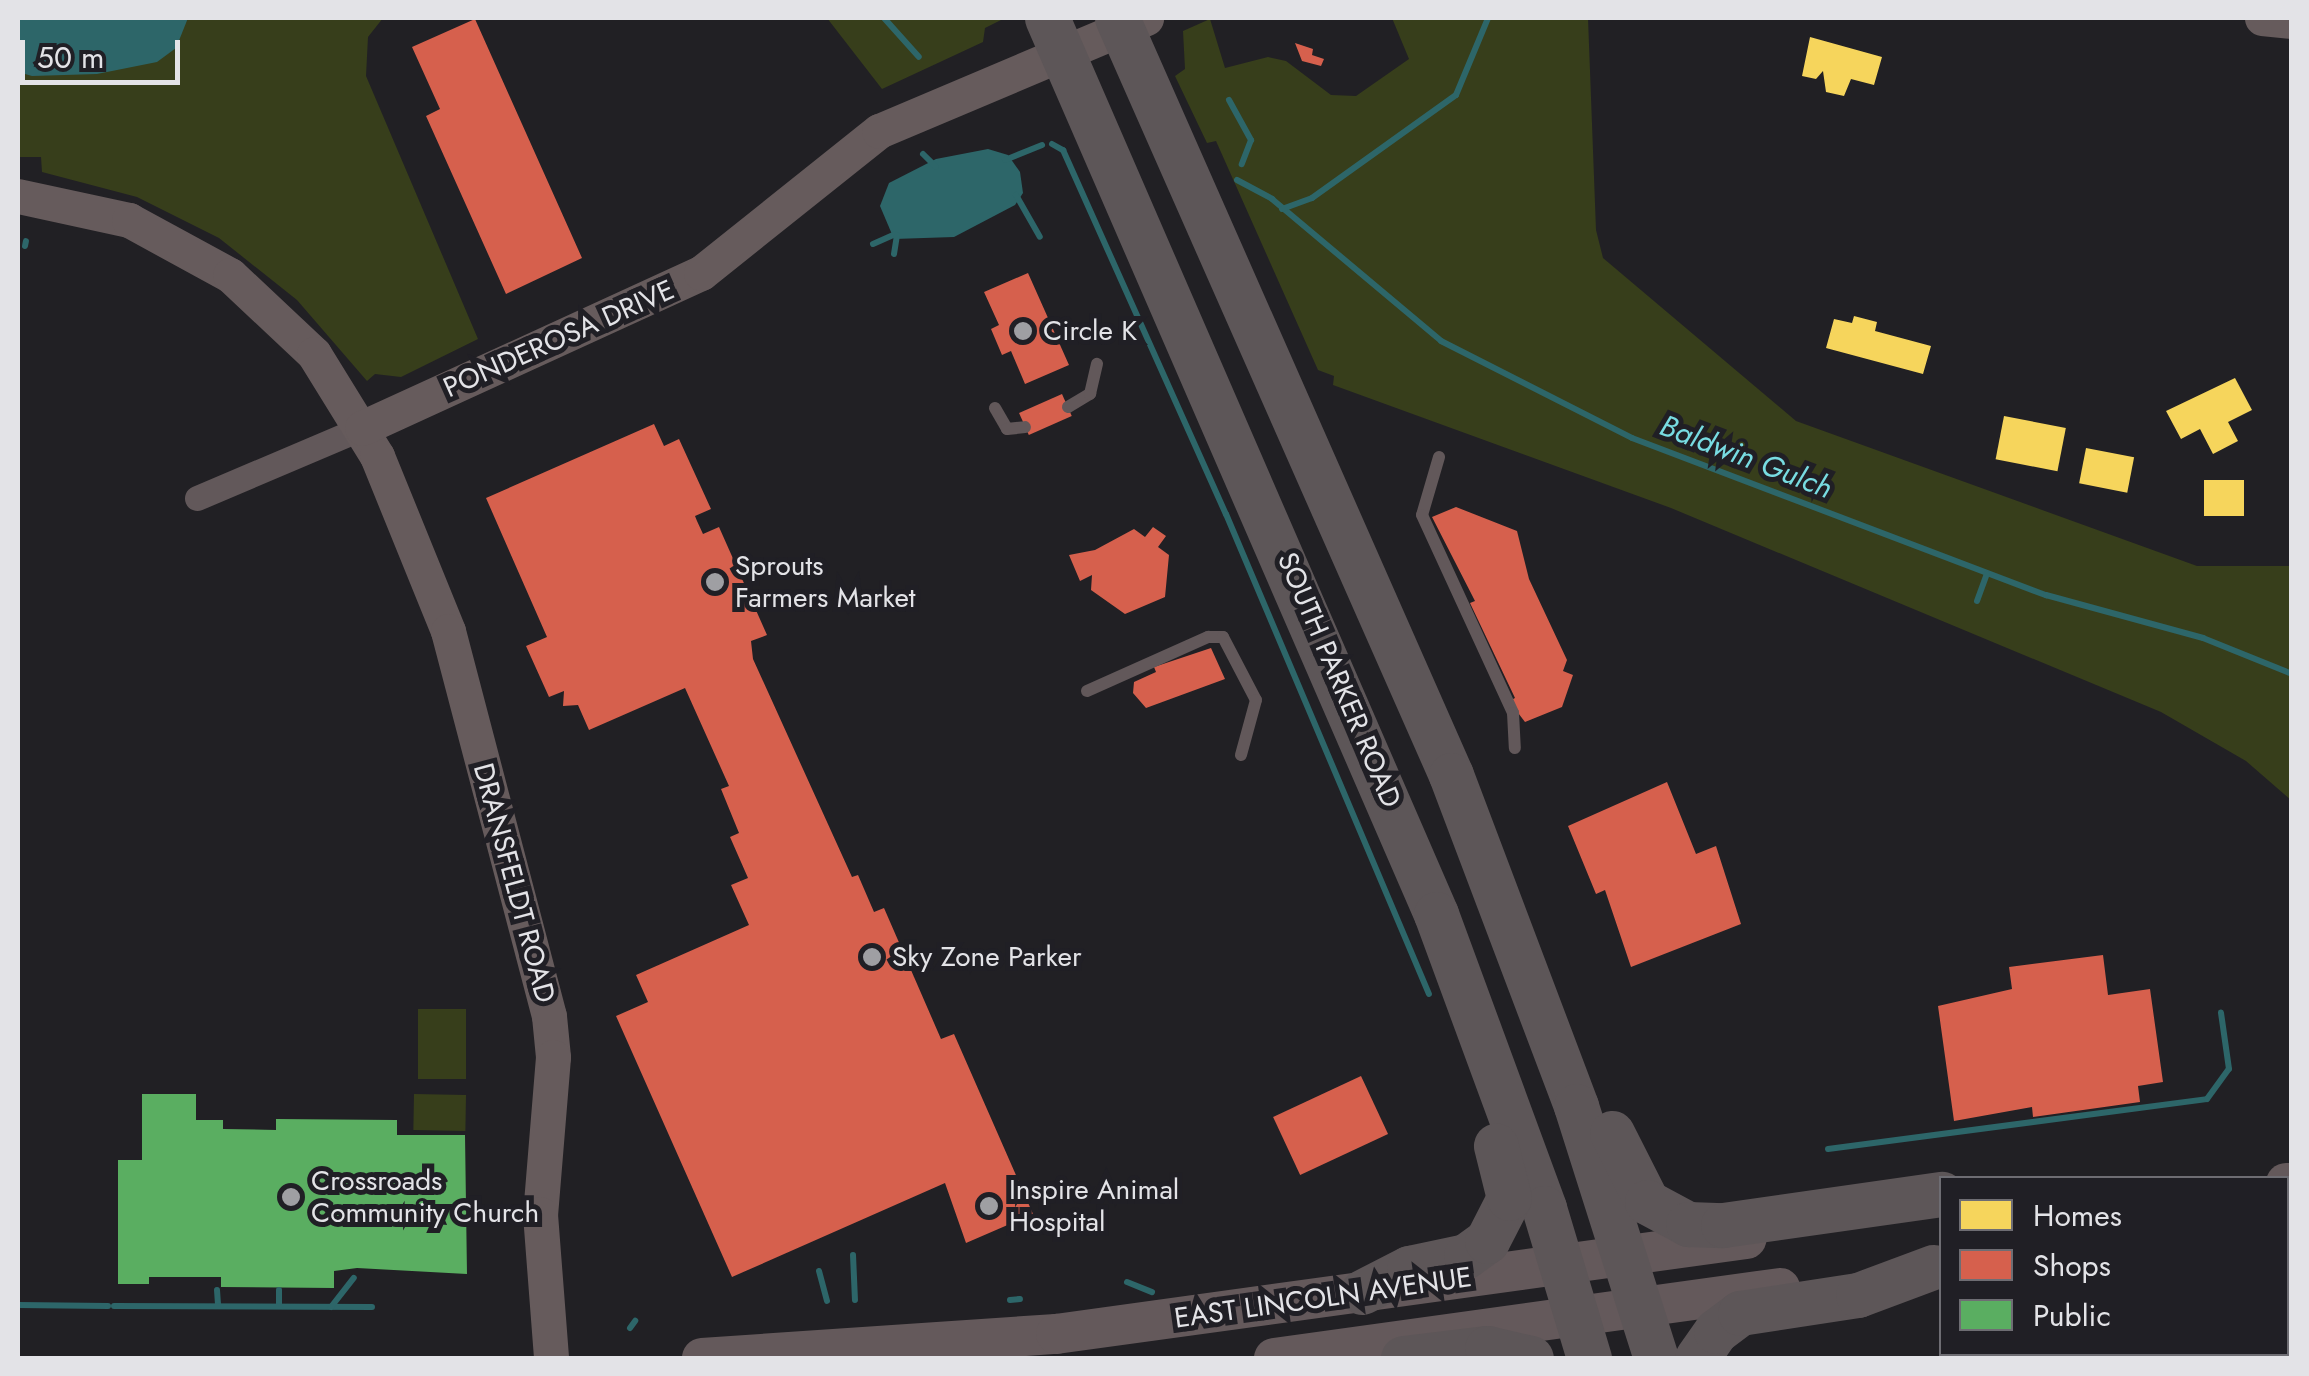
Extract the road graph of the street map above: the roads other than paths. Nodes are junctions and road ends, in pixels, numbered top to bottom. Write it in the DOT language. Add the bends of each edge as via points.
graph roads {
  1 [pos="2262,18"];
  2 [pos="1128,21"];
  3 [pos="2292,21"];
  4 [pos="1056,35"];
  5 [pos="18,196"];
  6 [pos="1097,364"];
  7 [pos="995,408"];
  8 [pos="1068,408"];
  9 [pos="1026,426"];
  10 [pos="362,428"];
  11 [pos="1440,457"];
  12 [pos="197,498"];
  13 [pos="1087,692"];
  14 [pos="1515,748"];
  15 [pos="1241,755"];
  16 [pos="1398,820"];
  17 [pos="1552,1038"];
  18 [pos="1939,1194"];
  19 [pos="1939,1212"];
  20 [pos="1626,1256"];
  21 [pos="1561,1264"];
  22 [pos="1937,1266"];
  23 [pos="1362,1292"];
  24 [pos="1641,1306"];
  25 [pos="1577,1316"];
  26 [pos="551,1358"];
  27 [pos="702,1358"];
  28 [pos="1274,1358"];
  29 [pos="1403,1358"];
  30 [pos="1530,1358"];
  31 [pos="1590,1358"];
  32 [pos="1656,1358"];
  33 [pos="1697,1358"];
  1 -- 3 [label="street"];
  2 -- 4 [label="street, PONDEROSA DRIVE"];
  2 -- 17 [label="highway" via="1444,758"];
  4 -- 10 [label="street, PONDEROSA DRIVE" via="863,139 741,246 692,279"];
  4 -- 16 [label="highway, SOUTH PARKER ROAD"];
  5 -- 10 [label="street" via="129,220 210,262 299,338"];
  6 -- 8 [label="lane" via="1090,394"];
  7 -- 9 [label="lane" via="1007,429"];
  10 -- 12 [label="street"];
  10 -- 26 [label="street, DRANSFELDT ROAD" via="444,618 546,1005 553,1057 540,1214"];
  11 -- 14 [label="lane" via="1422,515 1511,710"];
  13 -- 15 [label="lane" via="1208,637 1227,639 1256,700"];
  16 -- 21 [label="highway, SOUTH PARKER ROAD" via="1477,1019"];
  16 -- 23 [label="highway" via="1389,856 1510,1192 1502,1221 1476,1251 1409,1268"];
  17 -- 18 [label="highway" via="1587,1063 1630,1177 1647,1202 1672,1219 1723,1225"];
  17 -- 20 [label="highway"];
  19 -- 20 [label="main road, EAST LINCOLN AVENUE"];
  20 -- 21 [label="main road, EAST LINCOLN AVENUE"];
  20 -- 24 [label="highway"];
  21 -- 23 [label="main road, EAST LINCOLN AVENUE"];
  21 -- 25 [label="highway, SOUTH PARKER ROAD"];
  22 -- 24 [label="main road, EAST LINCOLN AVENUE"];
  22 -- 33 [label="highway" via="1858,1294 1740,1313"];
  23 -- 27 [label="main road, EAST LINCOLN AVENUE" via="1056,1334"];
  24 -- 25 [label="main road, EAST LINCOLN AVENUE"];
  24 -- 32 [label="highway"];
  25 -- 28 [label="main road, EAST LINCOLN AVENUE"];
  25 -- 31 [label="highway, SOUTH PARKER ROAD"];
  29 -- 30 [label="highway" via="1487,1348"];
}
